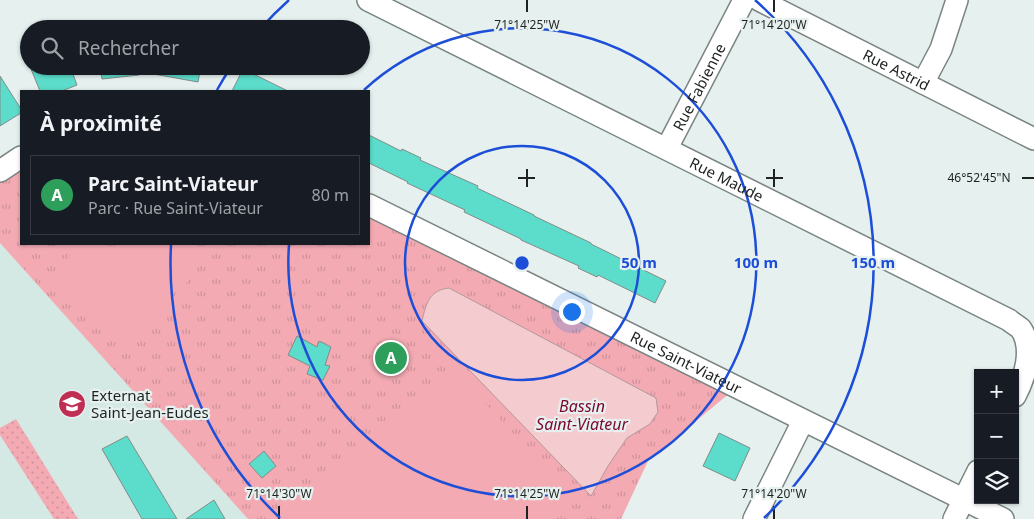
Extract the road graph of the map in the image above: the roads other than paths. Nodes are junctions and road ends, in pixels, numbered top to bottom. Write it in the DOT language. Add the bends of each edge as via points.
graph roads {
  1 [pos="368,0"];
  2 [pos="744,0"];
  3 [pos="759,0"];
  4 [pos="957,0"];
  5 [pos="923,82"];
  6 [pos="1034,140"];
  7 [pos="667,148"];
  8 [pos="20,158"];
  9 [pos="0,171"];
  10 [pos="370,205"];
  11 [pos="1019,388"];
  12 [pos="803,421"];
  13 [pos="974,479"];
  14 [pos="963,500"];
  15 [pos="754,519"];
  16 [pos="954,519"];
  17 [pos="1003,519"];
  1 -- 7 [label="street, Rue Maude"];
  2 -- 7 [label="street, Rue Fabienne"];
  3 -- 5 [label="street, Rue Astrid"];
  4 -- 5 [label="street" via="941,50"];
  5 -- 6 [label="street, Rue Astrid"];
  7 -- 11 [label="street, Rue Maude" via="1009,320 1021,329 1028,342 1029,358"];
  8 -- 9 [label="street"];
  10 -- 12 [label="street, Rue Saint-Viateur"];
  12 -- 14 [label="street, Rue Saint-Viateur"];
  12 -- 15 [label="street"];
  13 -- 14 [label="street"];
  14 -- 16 [label="street"];
  14 -- 17 [label="street, Rue Saint-Viateur"];
}
